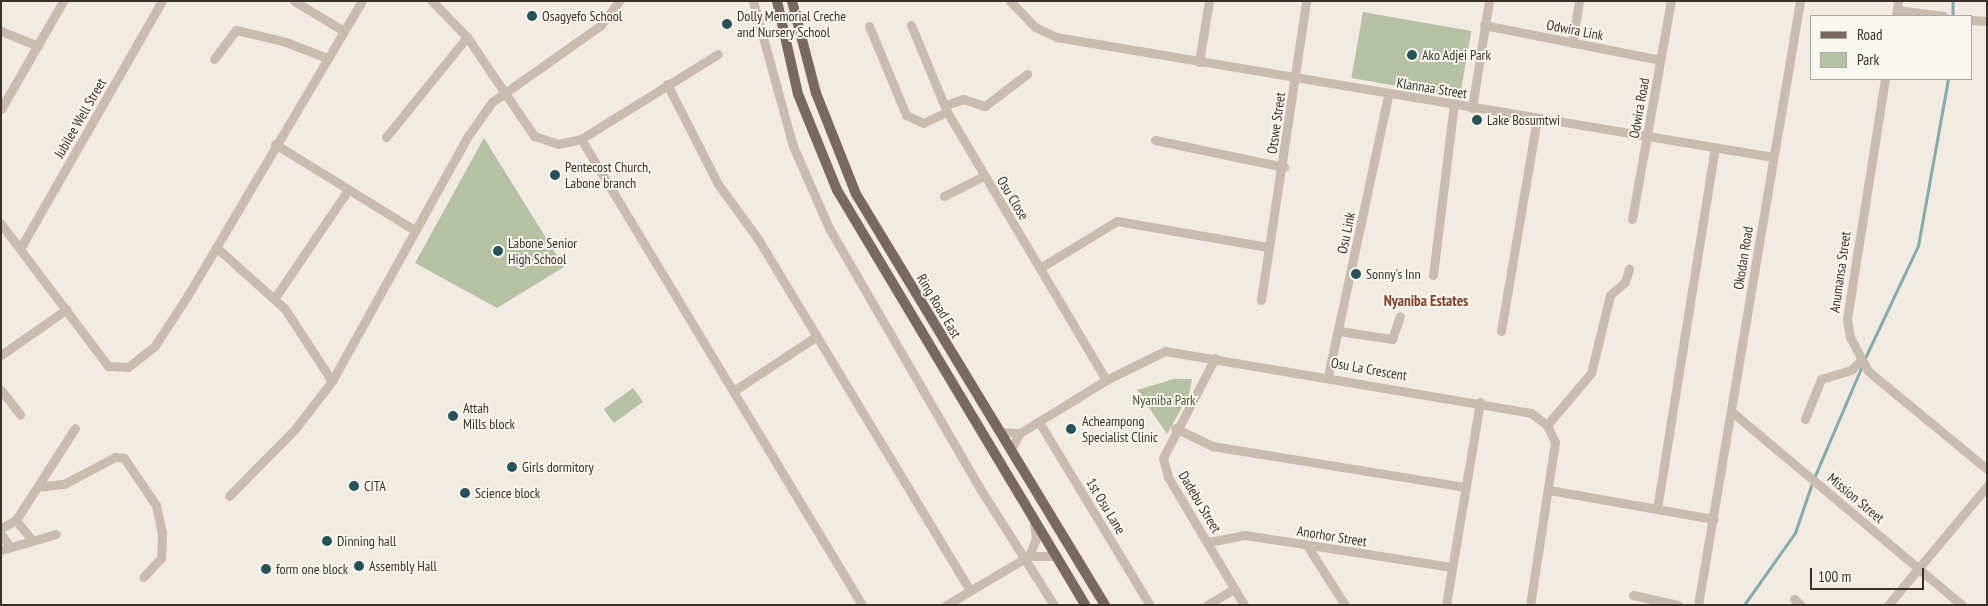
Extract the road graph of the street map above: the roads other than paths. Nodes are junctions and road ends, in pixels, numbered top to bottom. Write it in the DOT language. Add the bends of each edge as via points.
graph roads {
  1 [pos="63,1"];
  2 [pos="162,1"];
  3 [pos="294,1"];
  4 [pos="362,1"];
  5 [pos="432,1"];
  6 [pos="619,1"];
  7 [pos="752,1"];
  8 [pos="776,1"];
  9 [pos="792,1"];
  10 [pos="1010,1"];
  11 [pos="1209,1"];
  12 [pos="1306,1"];
  13 [pos="1489,1"];
  14 [pos="1579,1"];
  15 [pos="1671,1"];
  16 [pos="1800,1"];
  17 [pos="1897,9"];
  18 [pos="1937,15"];
  19 [pos="1973,20"];
  20 [pos="1987,21"];
  21 [pos="911,25"];
  22 [pos="1484,25"];
  23 [pos="869,26"];
  24 [pos="1,31"];
  25 [pos="344,31"];
  26 [pos="467,37"];
  27 [pos="1572,43"];
  28 [pos="38,46"];
  29 [pos="803,48"];
  30 [pos="788,53"];
  31 [pos="718,54"];
  32 [pos="327,58"];
  33 [pos="214,59"];
  34 [pos="1660,60"];
  35 [pos="1198,62"];
  36 [pos="1027,74"];
  37 [pos="1296,78"];
  38 [pos="1886,80"];
  39 [pos="667,84"];
  40 [pos="503,93"];
  41 [pos="1388,95"];
  42 [pos="1454,105"];
  43 [pos="1472,108"];
  44 [pos="1,109"];
  45 [pos="946,109"];
  46 [pos="1537,118"];
  47 [pos="386,137"];
  48 [pos="1648,137"];
  49 [pos="581,139"];
  50 [pos="1154,140"];
  51 [pos="275,144"];
  52 [pos="1715,148"];
  53 [pos="1773,157"];
  54 [pos="1284,166"];
  55 [pos="984,176"];
  56 [pos="348,190"];
  57 [pos="944,196"];
  58 [pos="1632,218"];
  59 [pos="1,224"];
  60 [pos="414,230"];
  61 [pos="21,247"];
  62 [pos="216,247"];
  63 [pos="1268,247"];
  64 [pos="1040,268"];
  65 [pos="1629,268"];
  66 [pos="1434,275"];
  67 [pos="274,299"];
  68 [pos="1261,300"];
  69 [pos="67,309"];
  70 [pos="1400,316"];
  71 [pos="1340,331"];
  72 [pos="1501,331"];
  73 [pos="817,336"];
  74 [pos="3,352"];
  75 [pos="1215,358"];
  76 [pos="1861,362"];
  77 [pos="1328,376"];
  78 [pos="1106,380"];
  79 [pos="332,381"];
  80 [pos="1,390"];
  81 [pos="735,390"];
  82 [pos="1480,402"];
  83 [pos="1732,412"];
  84 [pos="20,414"];
  85 [pos="1805,419"];
  86 [pos="1039,422"];
  87 [pos="1547,425"];
  88 [pos="75,428"];
  89 [pos="1175,428"];
  90 [pos="1000,432"];
  91 [pos="1020,433"];
  92 [pos="1011,449"];
  93 [pos="1987,469"];
  94 [pos="1987,486"];
  95 [pos="38,487"];
  96 [pos="1466,487"];
  97 [pos="1549,490"];
  98 [pos="230,496"];
  99 [pos="1657,508"];
  100 [pos="1714,519"];
  101 [pos="16,520"];
  102 [pos="1034,523"];
  103 [pos="1,528"];
  104 [pos="1,534"];
  105 [pos="56,534"];
  106 [pos="32,540"];
  107 [pos="1208,542"];
  108 [pos="1308,547"];
  109 [pos="5,548"];
  110 [pos="1054,556"];
  111 [pos="1026,558"];
  112 [pos="1452,567"];
  113 [pos="1918,568"];
  114 [pos="143,577"];
  115 [pos="1234,589"];
  116 [pos="970,590"];
  117 [pos="1633,595"];
  118 [pos="862,605"];
  119 [pos="946,605"];
  120 [pos="1054,605"];
  121 [pos="1085,605"];
  122 [pos="1105,605"];
  123 [pos="1150,605"];
  124 [pos="1207,605"];
  125 [pos="1244,605"];
  126 [pos="1346,605"];
  127 [pos="1446,605"];
  128 [pos="1530,605"];
  129 [pos="1678,605"];
  130 [pos="1698,605"];
  131 [pos="1888,605"];
  132 [pos="1962,605"];
  1 -- 28 [label="street"];
  2 -- 61 [label="street, Jubilee Well Street"];
  3 -- 25 [label="street"];
  4 -- 25 [label="street"];
  5 -- 26 [label="street"];
  6 -- 40 [label="street" via="601,25"];
  7 -- 111 [label="street" via="793,146 829,228"];
  8 -- 30 [label="main road"];
  9 -- 29 [label="main road, Ring Road East"];
  10 -- 35 [label="street, Klannaa Street" via="1046,33"];
  11 -- 35 [label="street"];
  12 -- 37 [label="street, Otswe Street"];
  13 -- 22 [label="street"];
  14 -- 27 [label="street"];
  15 -- 34 [label="street, Odwira Road"];
  16 -- 53 [label="street, Okodan Road"];
  17 -- 18 [label="street"];
  19 -- 20 [label="street"];
  21 -- 45 [label="street, Osu Close"];
  22 -- 27 [label="street, Odwira Link"];
  22 -- 43 [label="street"];
  23 -- 45 [label="street" via="906,115 923,123"];
  24 -- 28 [label="street"];
  25 -- 32 [label="street"];
  26 -- 40 [label="street"];
  26 -- 47 [label="street"];
  27 -- 34 [label="street, Odwira Link"];
  28 -- 44 [label="street"];
  29 -- 30 [label="main road"];
  29 -- 90 [label="main road, Ring Road East" via="856,194"];
  30 -- 102 [label="main road" via="808,124 841,199"];
  31 -- 39 [label="street"];
  32 -- 33 [label="street" via="294,44 236,30"];
  32 -- 51 [label="street"];
  34 -- 48 [label="street, Odwira Road"];
  35 -- 37 [label="street, Klannaa Street"];
  36 -- 45 [label="street" via="985,106 963,99"];
  37 -- 41 [label="street, Klannaa Street"];
  37 -- 54 [label="street, Otswe Street"];
  38 -- 76 [label="street, Anumansa Street" via="1847,319"];
  39 -- 49 [label="street"];
  39 -- 73 [label="street" via="718,184"];
  40 -- 49 [label="street" via="534,136 558,144"];
  40 -- 60 [label="street" via="478,120"];
  41 -- 42 [label="street, Klannaa Street"];
  41 -- 71 [label="street, Osu Link"];
  42 -- 43 [label="street, Klannaa Street"];
  42 -- 66 [label="street"];
  43 -- 46 [label="street, Klannaa Street"];
  45 -- 55 [label="street, Osu Close"];
  46 -- 48 [label="street, Klannaa Street"];
  46 -- 72 [label="street"];
  48 -- 52 [label="street, Klannaa Street"];
  48 -- 58 [label="street, Odwira Road"];
  49 -- 81 [label="street"];
  50 -- 54 [label="street"];
  51 -- 56 [label="street"];
  51 -- 62 [label="street"];
  52 -- 53 [label="street, Klannaa Street"];
  52 -- 99 [label="street"];
  53 -- 83 [label="street, Okodan Road"];
  54 -- 63 [label="street, Otswe Street"];
  55 -- 57 [label="street"];
  55 -- 64 [label="street, Osu Close"];
  56 -- 60 [label="street"];
  56 -- 67 [label="street"];
  59 -- 61 [label="street"];
  60 -- 79 [label="street"];
  61 -- 69 [label="street"];
  62 -- 67 [label="street"];
  62 -- 69 [label="street" via="154,347 128,367 108,366"];
  63 -- 64 [label="street" via="1117,221"];
  63 -- 68 [label="street, Otswe Street"];
  64 -- 78 [label="street, Osu Close"];
  65 -- 87 [label="street" via="1625,282 1610,295 1591,373"];
  67 -- 79 [label="street"];
  69 -- 74 [label="street"];
  70 -- 71 [label="street" via="1392,340"];
  71 -- 77 [label="street, Osu Link"];
  73 -- 81 [label="street"];
  73 -- 116 [label="street"];
  75 -- 77 [label="street, Osu La Crescent"];
  75 -- 78 [label="street, Osu La Crescent" via="1165,351"];
  75 -- 89 [label="street, Dadebu Street"];
  76 -- 85 [label="street" via="1852,370 1821,379"];
  76 -- 93 [label="street, Anumansa Street"];
  77 -- 82 [label="street, Osu La Crescent"];
  78 -- 86 [label="street, Osu La Crescent"];
  79 -- 98 [label="street" via="295,429"];
  80 -- 84 [label="street"];
  81 -- 118 [label="street"];
  82 -- 87 [label="street, Osu La Crescent" via="1531,413"];
  82 -- 96 [label="street"];
  83 -- 100 [label="street, Okodan Road"];
  83 -- 113 [label="street, Mission Street"];
  86 -- 91 [label="street, Osu La Crescent"];
  86 -- 123 [label="street, 1st Osu Lane"];
  87 -- 97 [label="street" via="1555,442"];
  88 -- 95 [label="street"];
  89 -- 96 [label="street" via="1212,446"];
  89 -- 107 [label="street, Dadebu Street" via="1163,458 1168,477"];
  90 -- 91 [label="street"];
  90 -- 92 [label="main road, Ring Road East"];
  91 -- 92 [label="street"];
  92 -- 122 [label="main road, Ring Road East"];
  94 -- 113 [label="street"];
  95 -- 101 [label="street"];
  95 -- 114 [label="street" via="64,484 115,457 124,458 156,505 162,533 161,558"];
  96 -- 112 [label="street"];
  97 -- 99 [label="street"];
  97 -- 128 [label="street"];
  99 -- 100 [label="street"];
  100 -- 130 [label="street, Okodan Road"];
  101 -- 103 [label="street"];
  101 -- 106 [label="street"];
  102 -- 110 [label="main road"];
  102 -- 111 [label="street" via="1036,539"];
  104 -- 109 [label="street"];
  105 -- 106 [label="street"];
  106 -- 109 [label="street"];
  107 -- 108 [label="street, Anorhor Street" via="1245,536"];
  107 -- 115 [label="street, Dadebu Street"];
  108 -- 112 [label="street, Anorhor Street"];
  108 -- 126 [label="street"];
  110 -- 111 [label="street"];
  110 -- 121 [label="main road"];
  111 -- 116 [label="street"];
  111 -- 120 [label="street"];
  112 -- 127 [label="street"];
  113 -- 131 [label="street"];
  113 -- 132 [label="street, Mission Street"];
  115 -- 124 [label="street"];
  115 -- 125 [label="street, Dadebu Street"];
  116 -- 119 [label="street"];
  117 -- 129 [label="street"];
}
